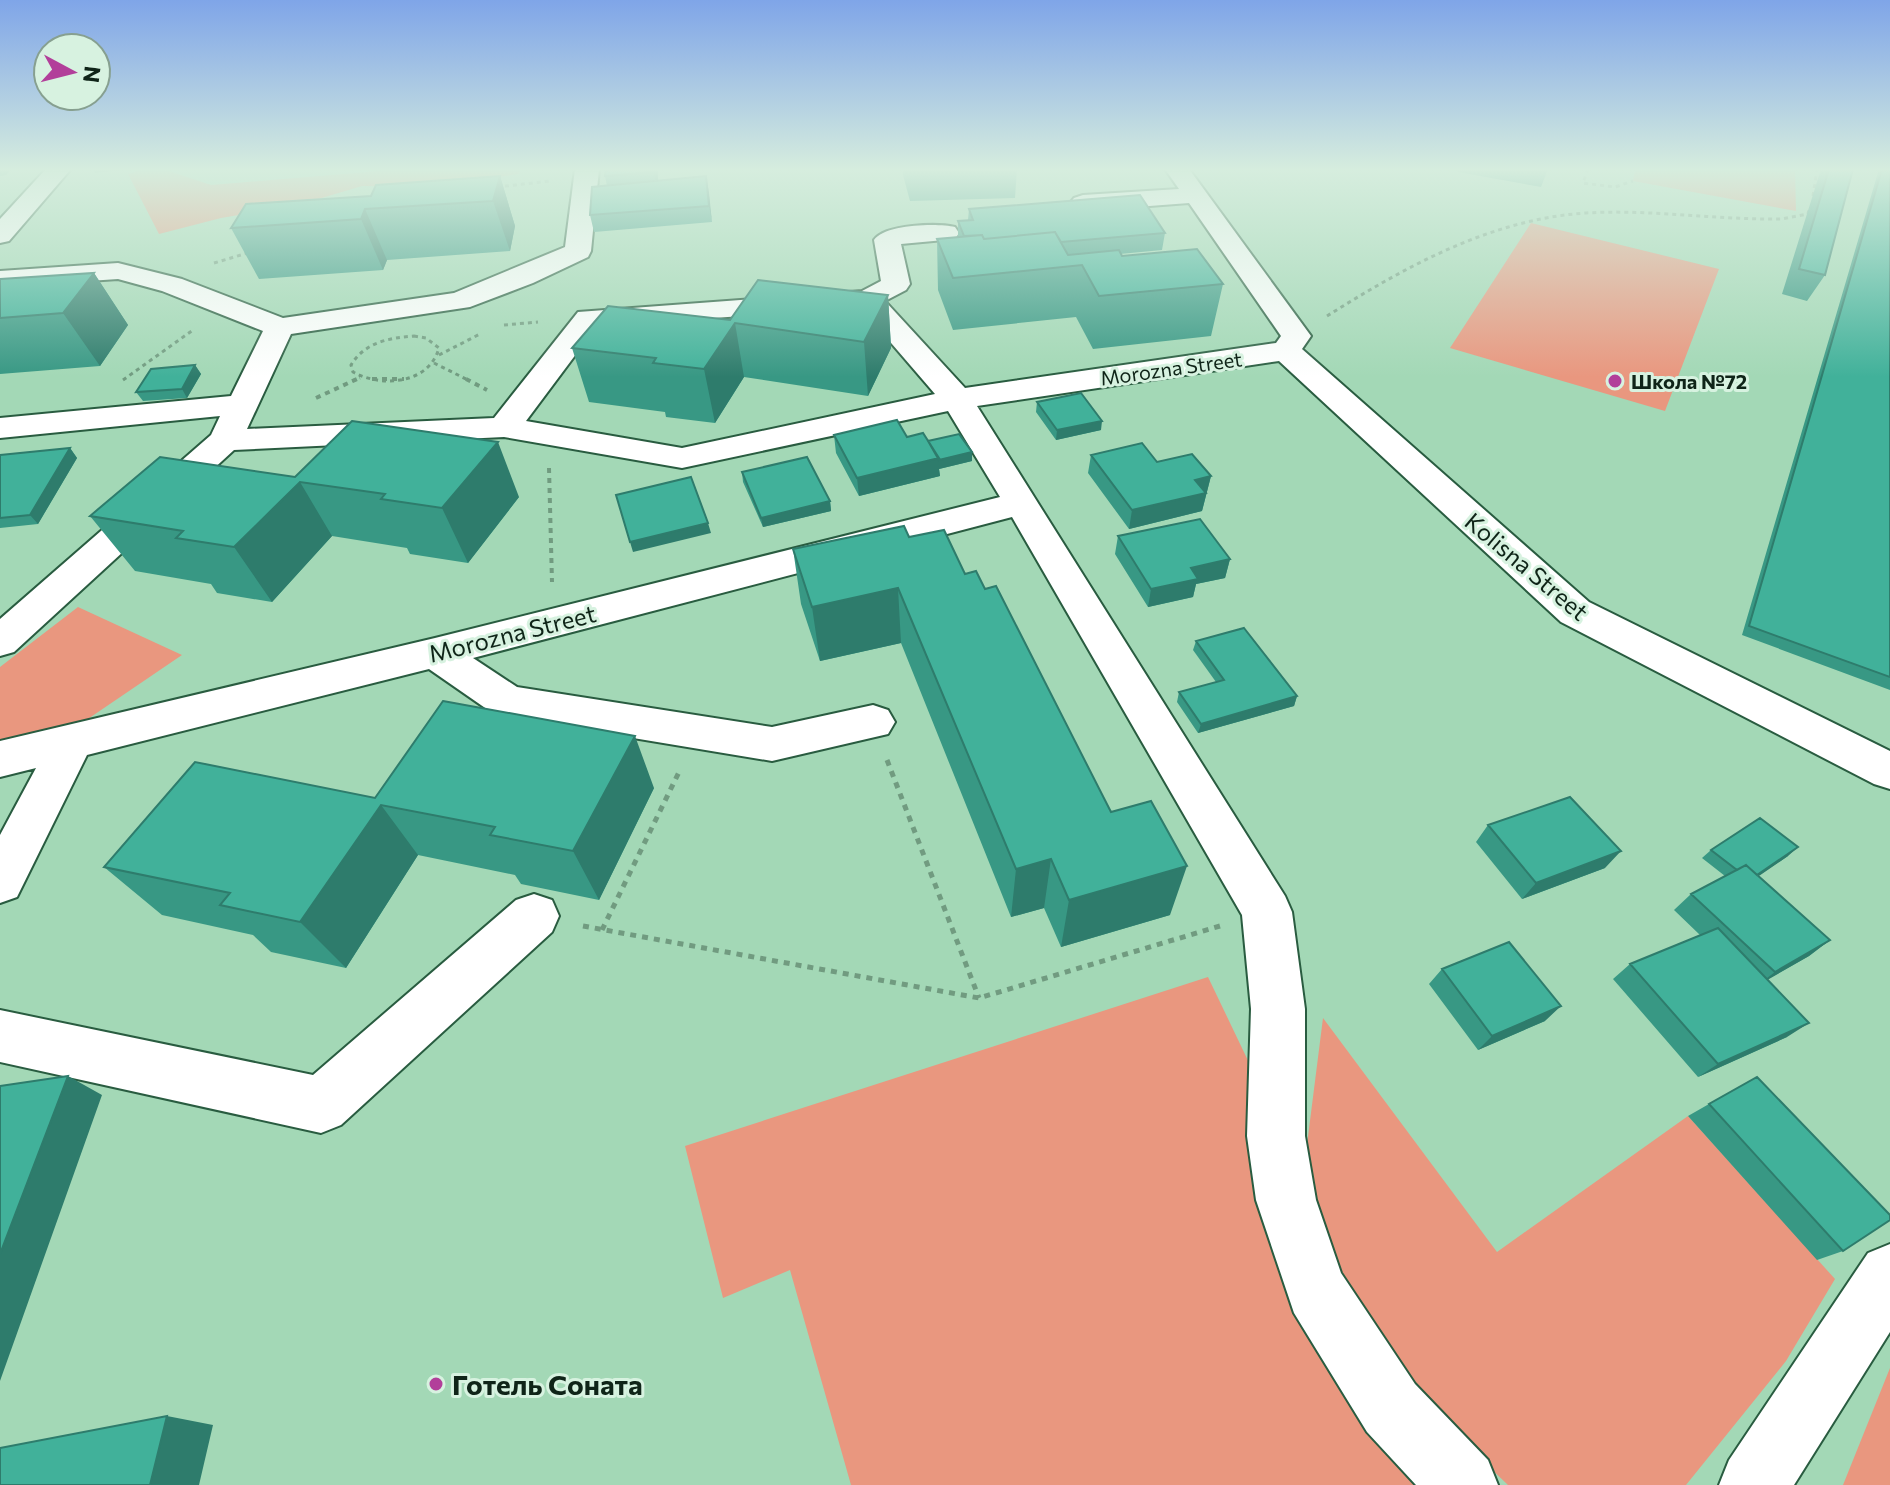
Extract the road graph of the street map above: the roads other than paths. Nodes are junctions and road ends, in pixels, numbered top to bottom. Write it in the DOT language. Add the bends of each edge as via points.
graph roads {
  1 [pos="579,238"];
  2 [pos="892,238"];
  3 [pos="1217,238"];
  4 [pos="0,279"];
  5 [pos="868,299"];
  6 [pos="280,327"];
  7 [pos="1291,344"];
  8 [pos="957,399"];
  9 [pos="244,404"];
  10 [pos="511,417"];
  11 [pos="0,428"];
  12 [pos="225,440"];
  13 [pos="1023,503"];
  14 [pos="0,642"];
  15 [pos="435,653"];
  16 [pos="873,722"];
  17 [pos="72,741"];
  18 [pos="0,759"];
  19 [pos="1890,771"];
  20 [pos="0,882"];
  21 [pos="534,916"];
  22 [pos="0,1036"];
  23 [pos="1890,1275"];
  24 [pos="1463,1485"];
  25 [pos="1754,1485"];
  1 -- 6 [label="street" via="578,251 460,301"];
  2 -- 5 [label="street" via="887,240 896,284"];
  3 -- 7 [label="street" via="1232,267"];
  4 -- 6 [label="street" via="118,271"];
  5 -- 8 [label="street"];
  5 -- 10 [label="street" via="588,318"];
  6 -- 9 [label="street"];
  7 -- 8 [label="street, Morozna Street"];
  7 -- 19 [label="street, Kolisna Street" via="1575,612"];
  8 -- 10 [label="street, Morozna Street" via="682,458 549,435"];
  8 -- 13 [label="street"];
  9 -- 11 [label="street"];
  9 -- 12 [label="street"];
  10 -- 12 [label="street, Morozna Street"];
  12 -- 14 [label="street"];
  13 -- 15 [label="street, Morozna Street"];
  13 -- 24 [label="street" via="1267,912 1278,1009 1276,1136 1286,1200 1316,1291 1391,1408"];
  15 -- 16 [label="street" via="506,701 698,733 772,744"];
  15 -- 17 [label="street, Morozna Street"];
  17 -- 18 [label="street, Morozna Street"];
  17 -- 20 [label="street"];
  21 -- 22 [label="street" via="321,1105"];
  23 -- 25 [label="street"];
}
